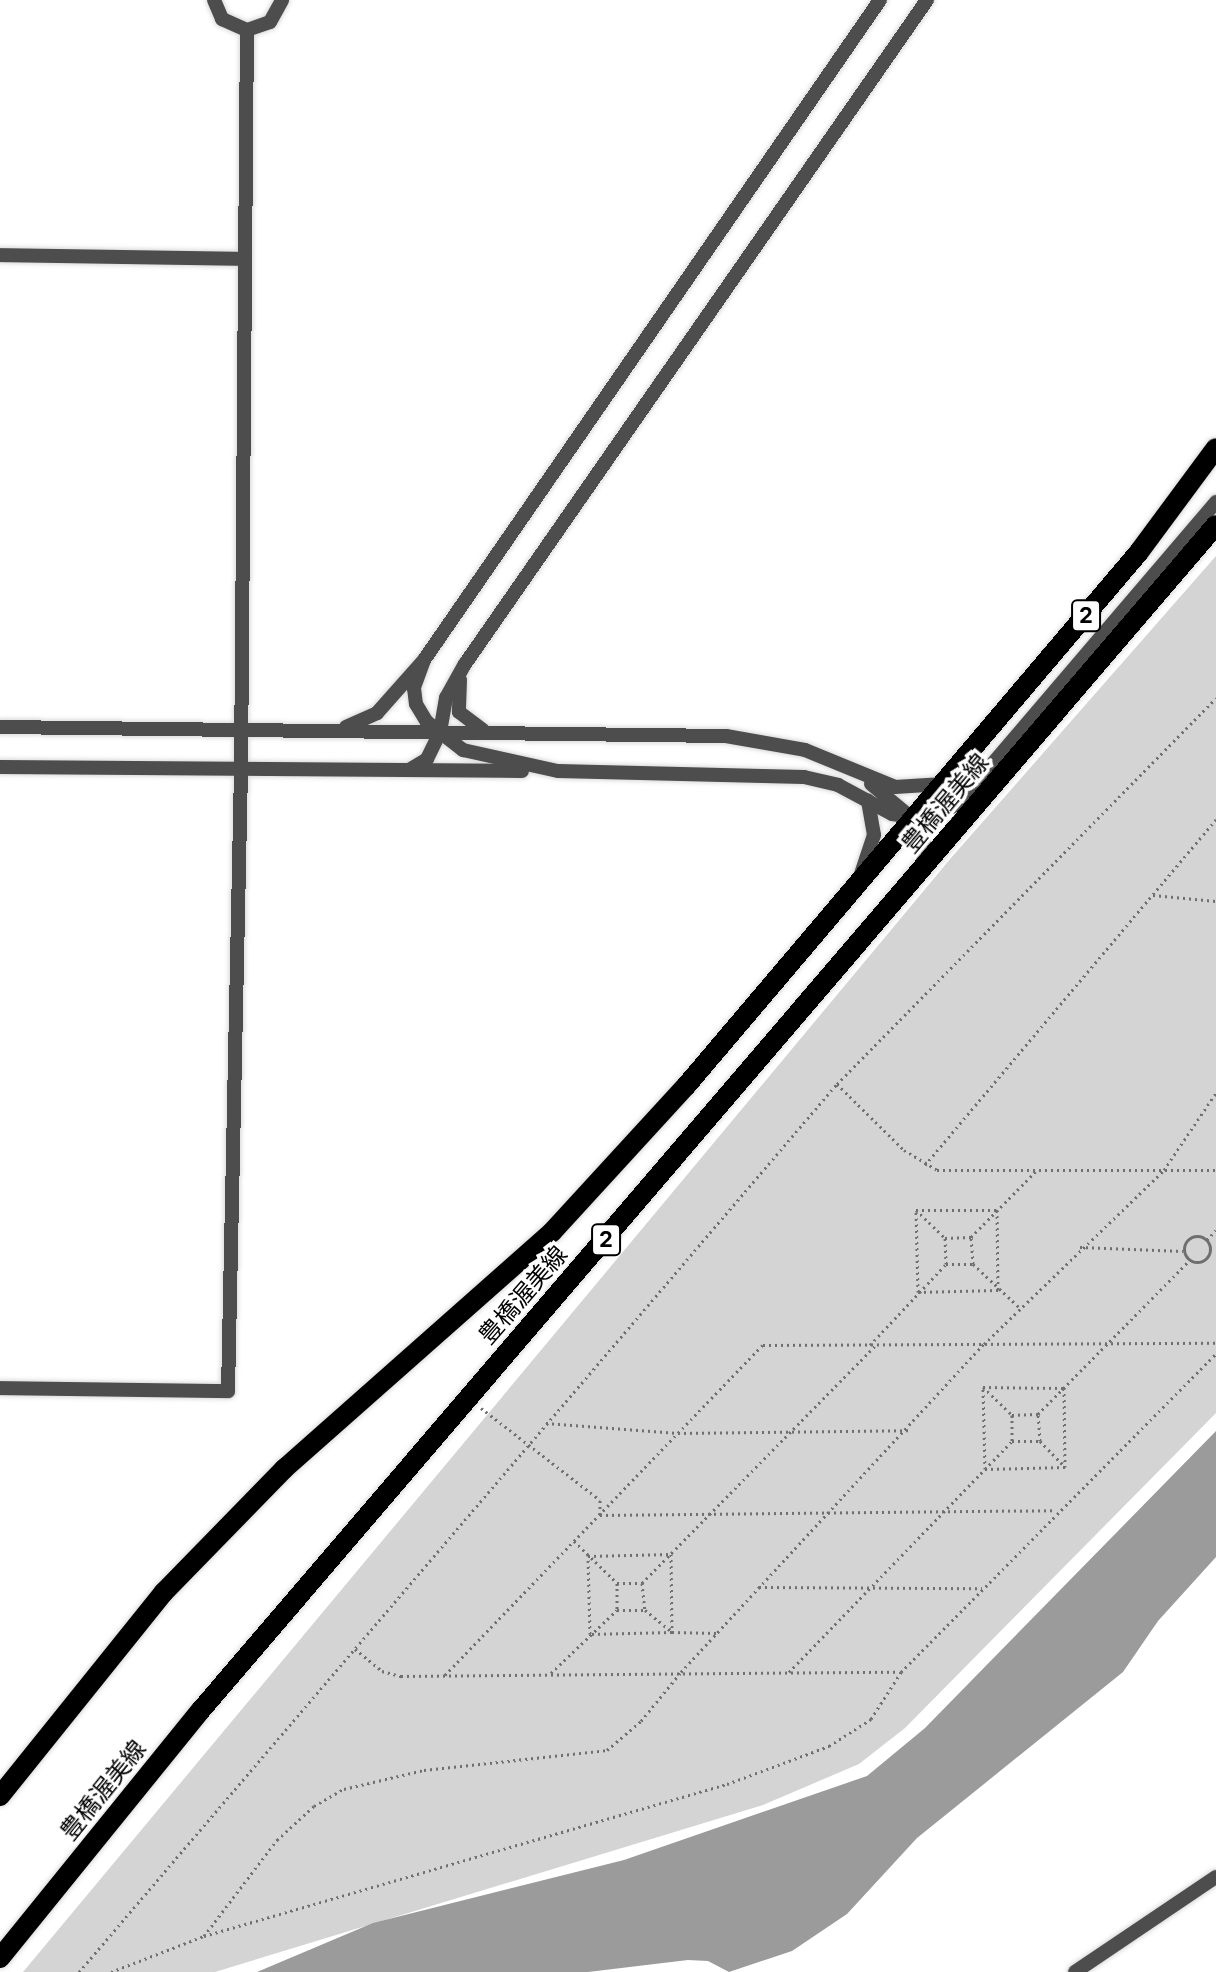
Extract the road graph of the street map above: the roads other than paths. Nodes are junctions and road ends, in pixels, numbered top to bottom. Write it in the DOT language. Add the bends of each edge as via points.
graph roads {
  1 [pos="214,0"];
  2 [pos="282,0"];
  3 [pos="879,0"];
  4 [pos="927,0"];
  5 [pos="247,30"];
  6 [pos="0,255"];
  7 [pos="245,259"];
  8 [pos="1216,448"];
  9 [pos="1216,502"];
  10 [pos="1216,525"];
  11 [pos="424,660"];
  12 [pos="465,664"];
  13 [pos="0,727"];
  14 [pos="241,730"];
  15 [pos="335,731"];
  16 [pos="440,732"];
  17 [pos="488,733"];
  18 [pos="0,767"];
  19 [pos="848,768"];
  20 [pos="241,770"];
  21 [pos="409,770"];
  22 [pos="558,771"];
  23 [pos="950,779"];
  24 [pos="867,801"];
  25 [pos="914,820"];
  26 [pos="922,870"];
  27 [pos="855,891"];
  28 [pos="0,1388"];
  29 [pos="0,1796"];
  30 [pos="1216,1877"];
  31 [pos="0,1958"];
  32 [pos="1075,1972"];
  1 -- 5 [label="street" via="222,19"];
  2 -- 5 [label="street" via="270,22"];
  3 -- 11 [label="street"];
  4 -- 12 [label="street"];
  5 -- 7 [label="street"];
  6 -- 7 [label="street"];
  7 -- 14 [label="street"];
  8 -- 23 [label="main road, 豊橋渥美線 / 2" via="1139,552"];
  9 -- 25 [label="street" via="959,803 944,815"];
  10 -- 26 [label="main road, 豊橋渥美線 / 2"];
  11 -- 15 [label="street" via="377,713"];
  11 -- 16 [label="street" via="414,688 416,704"];
  12 -- 16 [label="street" via="446,698"];
  12 -- 17 [label="street" via="459,712 468,724"];
  13 -- 14 [label="street"];
  14 -- 15 [label="street"];
  14 -- 20 [label="street"];
  15 -- 16 [label="street"];
  16 -- 17 [label="street"];
  16 -- 21 [label="street" via="427,759"];
  16 -- 22 [label="street" via="463,750"];
  17 -- 19 [label="street" via="754,738 805,750"];
  18 -- 20 [label="street"];
  19 -- 23 [label="street" via="912,790"];
  19 -- 25 [label="street"];
  20 -- 21 [label="street"];
  20 -- 28 [label="street" via="228,1391"];
  21 -- 22 [label="street"];
  22 -- 24 [label="street" via="804,777 838,785"];
  23 -- 25 [label="main road, 豊橋渥美線 / 2"];
  24 -- 25 [label="street"];
  24 -- 27 [label="street" via="874,835"];
  25 -- 26 [label="street" via="925,846"];
  25 -- 27 [label="main road, 豊橋渥美線 / 2"];
  26 -- 31 [label="main road, 豊橋渥美線 / 2" via="201,1710"];
  27 -- 29 [label="main road, 豊橋渥美線 / 2" via="552,1232 284,1469 164,1592"];
  30 -- 32 [label="street"];
}
